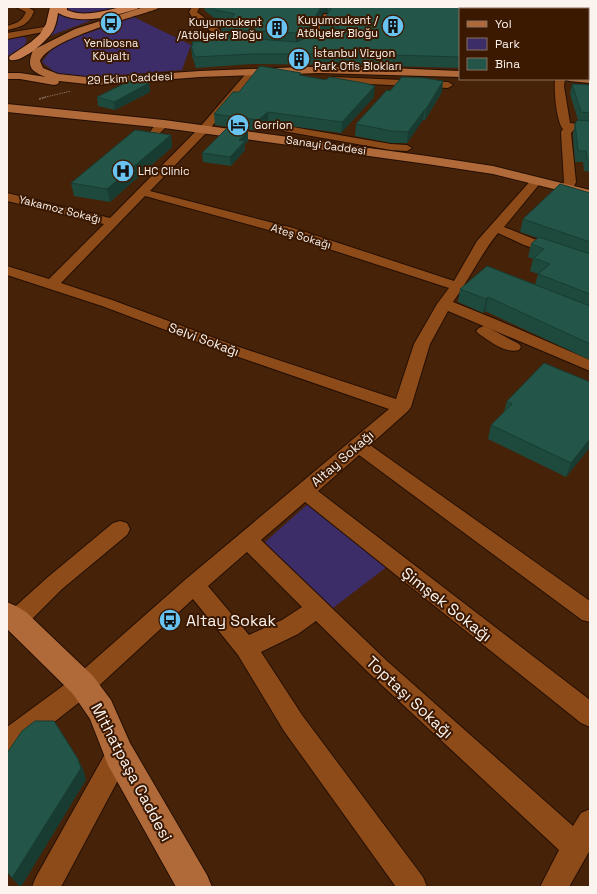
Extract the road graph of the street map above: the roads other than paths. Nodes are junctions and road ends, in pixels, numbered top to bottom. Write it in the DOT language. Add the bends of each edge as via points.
graph roads {
  1 [pos="20,7"];
  2 [pos="134,7"];
  3 [pos="137,7"];
  4 [pos="154,7"];
  5 [pos="196,7"];
  6 [pos="56,8"];
  7 [pos="327,16"];
  8 [pos="50,28"];
  9 [pos="8,33"];
  10 [pos="326,40"];
  11 [pos="314,41"];
  12 [pos="34,44"];
  13 [pos="244,44"];
  14 [pos="49,45"];
  15 [pos="304,45"];
  16 [pos="10,59"];
  17 [pos="252,72"];
  18 [pos="230,73"];
  19 [pos="459,74"];
  20 [pos="8,77"];
  21 [pos="334,80"];
  22 [pos="560,80"];
  23 [pos="395,82"];
  24 [pos="71,84"];
  25 [pos="448,85"];
  26 [pos="385,93"];
  27 [pos="36,94"];
  28 [pos="18,97"];
  29 [pos="9,108"];
  30 [pos="355,128"];
  31 [pos="570,128"];
  32 [pos="590,128"];
  33 [pos="204,129"];
  34 [pos="287,129"];
  35 [pos="339,141"];
  36 [pos="407,148"];
  37 [pos="536,181"];
  38 [pos="568,188"];
  39 [pos="142,192"];
  40 [pos="590,194"];
  41 [pos="7,196"];
  42 [pos="112,222"];
  43 [pos="496,228"];
  44 [pos="590,262"];
  45 [pos="469,267"];
  46 [pos="7,270"];
  47 [pos="483,273"];
  48 [pos="50,285"];
  49 [pos="457,286"];
  50 [pos="442,308"];
  51 [pos="513,347"];
  52 [pos="590,366"];
  53 [pos="402,407"];
  54 [pos="358,445"];
  55 [pos="304,492"];
  56 [pos="120,530"];
  57 [pos="248,540"];
  58 [pos="194,586"];
  59 [pos="317,608"];
  60 [pos="590,613"];
  61 [pos="11,617"];
  62 [pos="246,648"];
  63 [pos="83,685"];
  64 [pos="590,715"];
  65 [pos="7,748"];
  66 [pos="119,754"];
  67 [pos="590,822"];
  68 [pos="576,848"];
  69 [pos="191,884"];
  70 [pos="46,887"];
  71 [pos="413,887"];
  72 [pos="554,887"];
  1 -- 9 [label="street" via="30,11 27,20"];
  2 -- 6 [label="highway" via="86,16 68,14"];
  3 -- 16 [label="main road" via="75,28"];
  4 -- 14 [label="main road" via="79,31"];
  5 -- 13 [label="street" via="193,12 217,32 216,40"];
  6 -- 8 [label="highway"];
  7 -- 11 [label="street" via="312,38"];
  8 -- 9 [label="street"];
  8 -- 12 [label="highway"];
  9 -- 12 [label="street" via="24,36"];
  10 -- 11 [label="street"];
  11 -- 15 [label="street"];
  12 -- 16 [label="highway"];
  14 -- 18 [label="main road, 29 Ekim Caddesi" via="37,56 38,70 66,79 101,81"];
  14 -- 20 [label="main road" via="23,62"];
  17 -- 18 [label="main road, 29 Ekim Caddesi"];
  17 -- 19 [label="main road, 29 Ekim Caddesi" via="336,70"];
  17 -- 33 [label="street, Yakamoz Sokağı"];
  18 -- 24 [label="main road, 29 Ekim Caddesi" via="91,85"];
  20 -- 24 [label="main road, 29 Ekim Caddesi"];
  21 -- 23 [label="street"];
  22 -- 31 [label="street" via="564,122"];
  23 -- 25 [label="street"];
  23 -- 26 [label="street"];
  24 -- 27 [label="main road" via="50,85"];
  28 -- 29 [label="main road" via="9,103"];
  29 -- 33 [label="main road, Sanayi Caddesi" via="160,128"];
  30 -- 35 [label="street"];
  31 -- 32 [label="street"];
  31 -- 38 [label="street" via="566,132 570,182"];
  33 -- 35 [label="main road, Sanayi Caddesi"];
  33 -- 39 [label="street, Yakamoz Sokağı"];
  34 -- 35 [label="street"];
  35 -- 36 [label="street"];
  35 -- 37 [label="main road, Sanayi Caddesi"];
  37 -- 38 [label="main road, Sanayi Caddesi"];
  37 -- 43 [label="street"];
  38 -- 40 [label="main road, Sanayi Caddesi"];
  39 -- 42 [label="street, Yakamoz Sokağı"];
  39 -- 49 [label="street, Ateş Sokağı" via="288,231"];
  41 -- 42 [label="street, Yakamoz Sokağı"];
  42 -- 48 [label="street, Yakamoz Sokağı"];
  43 -- 44 [label="street"];
  43 -- 45 [label="street" via="482,244"];
  45 -- 47 [label="street"];
  45 -- 49 [label="street"];
  46 -- 48 [label="street, Selvi Sokağı"];
  48 -- 53 [label="street, Selvi Sokağı"];
  49 -- 50 [label="street"];
  50 -- 51 [label="street"];
  50 -- 52 [label="street" via="490,322"];
  50 -- 53 [label="street" via="422,344"];
  53 -- 54 [label="street, Altay Sokağı"];
  54 -- 55 [label="street, Altay Sokağı"];
  54 -- 60 [label="street"];
  55 -- 57 [label="street, Altay Sokağı"];
  55 -- 64 [label="street, Şimşek Sokağı"];
  56 -- 61 [label="street"];
  57 -- 58 [label="street, Altay Sokağı"];
  57 -- 59 [label="street, Toptaşı Sokağı"];
  58 -- 62 [label="street"];
  58 -- 63 [label="street, Altay Sokağı"];
  59 -- 62 [label="street" via="290,627"];
  59 -- 68 [label="street, Toptaşı Sokağı"];
  61 -- 63 [label="main road, Mithatpaşa Caddesi"];
  62 -- 71 [label="street" via="293,723"];
  63 -- 65 [label="street, Altay Sokağı" via="16,736"];
  63 -- 66 [label="main road, Mithatpaşa Caddesi" via="102,710"];
  66 -- 69 [label="main road, Mithatpaşa Caddesi"];
  66 -- 70 [label="street"];
  67 -- 68 [label="street"];
  68 -- 72 [label="street"];
}
